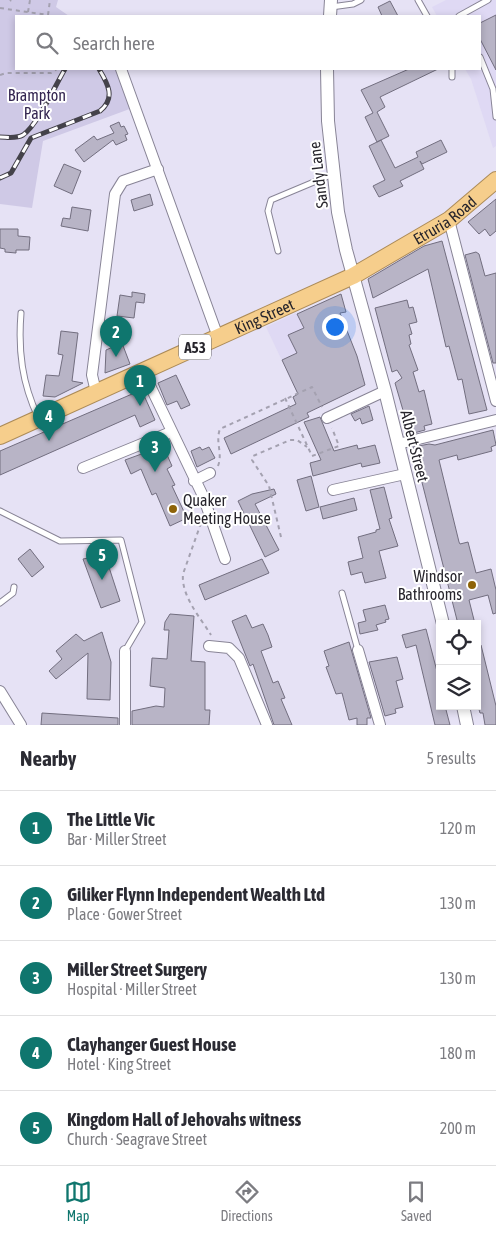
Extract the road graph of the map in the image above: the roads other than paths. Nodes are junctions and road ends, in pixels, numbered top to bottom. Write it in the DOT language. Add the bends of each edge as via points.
graph roads {
  1 [pos="361,0"];
  2 [pos="418,0"];
  3 [pos="488,0"];
  4 [pos="331,8"];
  5 [pos="426,15"];
  6 [pos="461,15"];
  7 [pos="481,59"];
  8 [pos="121,70"];
  9 [pos="327,70"];
  10 [pos="452,70"];
  11 [pos="452,77"];
  12 [pos="496,117"];
  13 [pos="158,168"];
  14 [pos="334,174"];
  15 [pos="496,180"];
  16 [pos="449,220"];
  17 [pos="278,251"];
  18 [pos="390,257"];
  19 [pos="353,276"];
  20 [pos="21,313"];
  21 [pos="218,337"];
  22 [pos="143,371"];
  23 [pos="385,391"];
  24 [pos="96,392"];
  25 [pos="496,401"];
  26 [pos="39,418"];
  27 [pos="327,418"];
  28 [pos="496,420"];
  29 [pos="171,432"];
  30 [pos="0,436"];
  31 [pos="398,444"];
  32 [pos="83,468"];
  33 [pos="210,474"];
  34 [pos="405,474"];
  35 [pos="194,480"];
  36 [pos="333,490"];
  37 [pos="0,511"];
  38 [pos="225,559"];
  39 [pos="14,586"];
  40 [pos="342,593"];
  41 [pos="0,603"];
  42 [pos="442,620"];
  43 [pos="214,647"];
  44 [pos="358,650"];
  45 [pos="125,651"];
  46 [pos="0,691"];
  47 [pos="464,710"];
  48 [pos="21,725"];
  49 [pos="125,725"];
  50 [pos="267,725"];
  51 [pos="380,725"];
  52 [pos="467,725"];
  1 -- 4 [label="lane"];
  2 -- 5 [label="lane"];
  3 -- 6 [label="lane"];
  7 -- 12 [label="lane" via="493,89"];
  8 -- 13 [label="street"];
  9 -- 14 [label="street, Sandy Lane"];
  10 -- 11 [label="lane"];
  13 -- 21 [label="street"];
  13 -- 24 [label="street" via="124,181 115,194 92,375"];
  14 -- 17 [label="lane" via="271,200 268,211"];
  14 -- 19 [label="street, Sandy Lane" via="338,212"];
  15 -- 16 [label="highway, Etruria Road / A53"];
  16 -- 18 [label="highway, Etruria Road / A53"];
  16 -- 25 [label="street"];
  18 -- 19 [label="highway, King Street / A53"];
  19 -- 21 [label="highway, King Street / A53"];
  19 -- 23 [label="street, Albert Street"];
  20 -- 26 [label="lane" via="20,356 30,399"];
  21 -- 22 [label="highway, King Street / A53"];
  22 -- 24 [label="highway, King Street / A53"];
  22 -- 29 [label="street"];
  23 -- 27 [label="street"];
  23 -- 31 [label="street, Albert Street"];
  24 -- 26 [label="highway, King Street / A53"];
  26 -- 30 [label="highway, King Street / A53"];
  28 -- 31 [label="street"];
  29 -- 32 [label="street"];
  29 -- 35 [label="street"];
  31 -- 34 [label="street, Albert Street"];
  33 -- 35 [label="street"];
  34 -- 36 [label="street"];
  34 -- 42 [label="street, Albert Street"];
  35 -- 38 [label="street"];
  37 -- 45 [label="lane" via="60,542 121,540 142,622"];
  39 -- 41 [label="lane" via="13,593"];
  40 -- 44 [label="lane"];
  43 -- 50 [label="street" via="229,648 239,658"];
  44 -- 51 [label="street"];
  45 -- 49 [label="street"];
  46 -- 48 [label="street"];
  47 -- 52 [label="street"];
}
